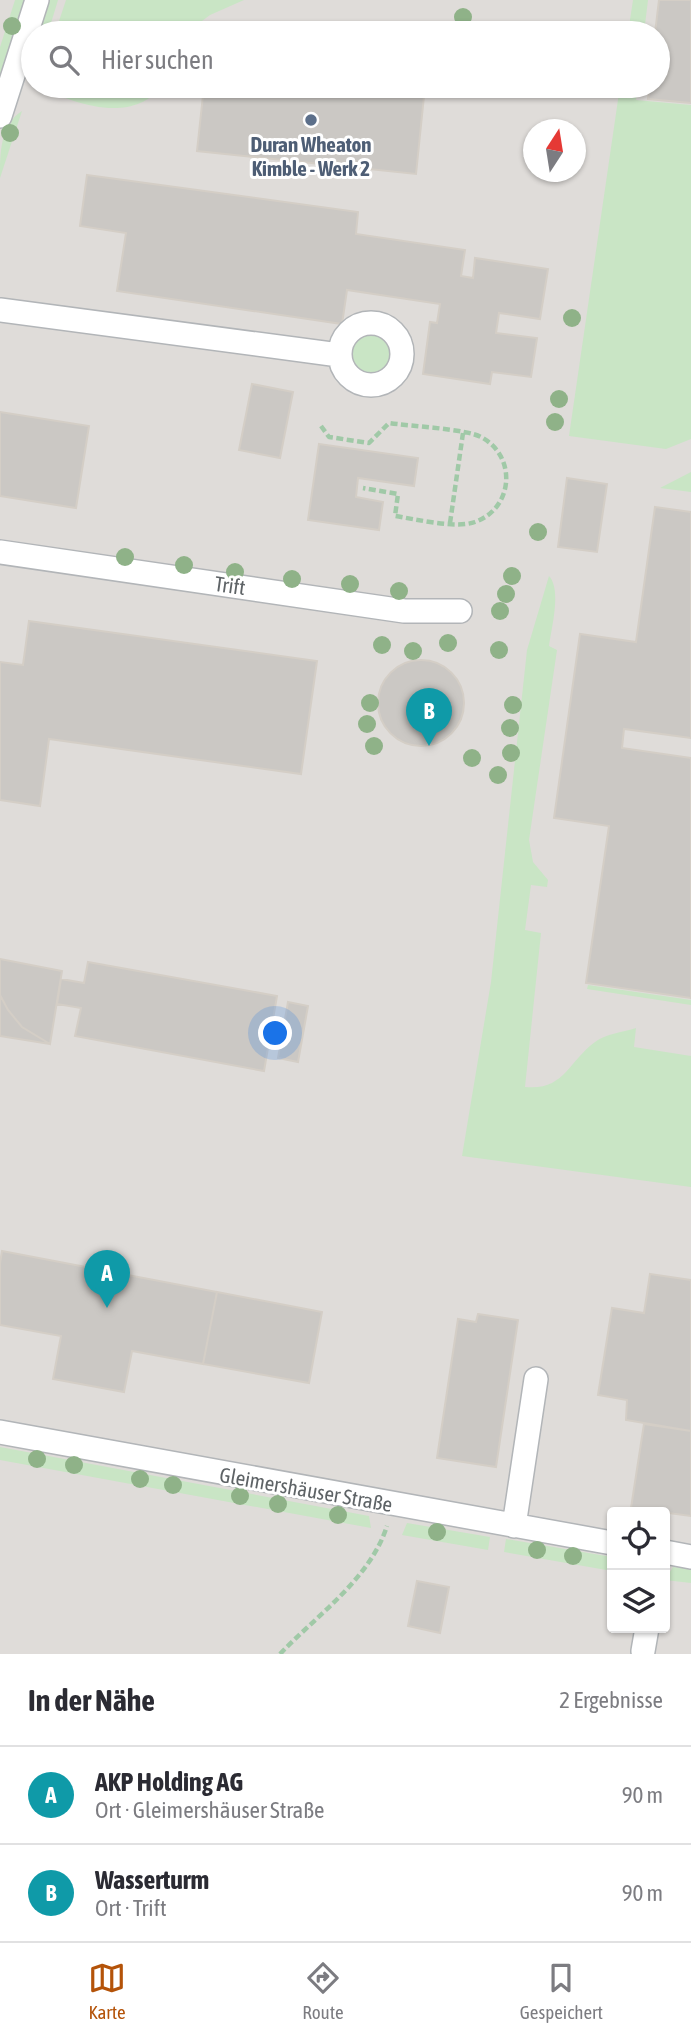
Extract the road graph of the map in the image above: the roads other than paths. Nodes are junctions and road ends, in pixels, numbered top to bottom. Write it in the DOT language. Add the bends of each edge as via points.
graph roads {
  1 [pos="37,0"];
  2 [pos="30,21"];
  3 [pos="21,50"];
  4 [pos="0,116"];
  5 [pos="0,310"];
  6 [pos="339,355"];
  7 [pos="0,552"];
  8 [pos="460,611"];
  9 [pos="536,1379"];
  10 [pos="0,1432"];
  11 [pos="514,1526"];
  12 [pos="607,1542"];
  13 [pos="670,1553"];
  14 [pos="691,1557"];
  15 [pos="646,1633"];
  16 [pos="643,1651"];
  1 -- 2 [label="street"];
  3 -- 4 [label="street"];
  5 -- 6 [label="street"];
  7 -- 8 [label="street, Trift" via="404,611"];
  9 -- 11 [label="street"];
  10 -- 11 [label="street, Gleimershäuser Straße"];
  11 -- 12 [label="street, Gleimershäuser Straße"];
  13 -- 14 [label="street"];
  15 -- 16 [label="street"];
}
